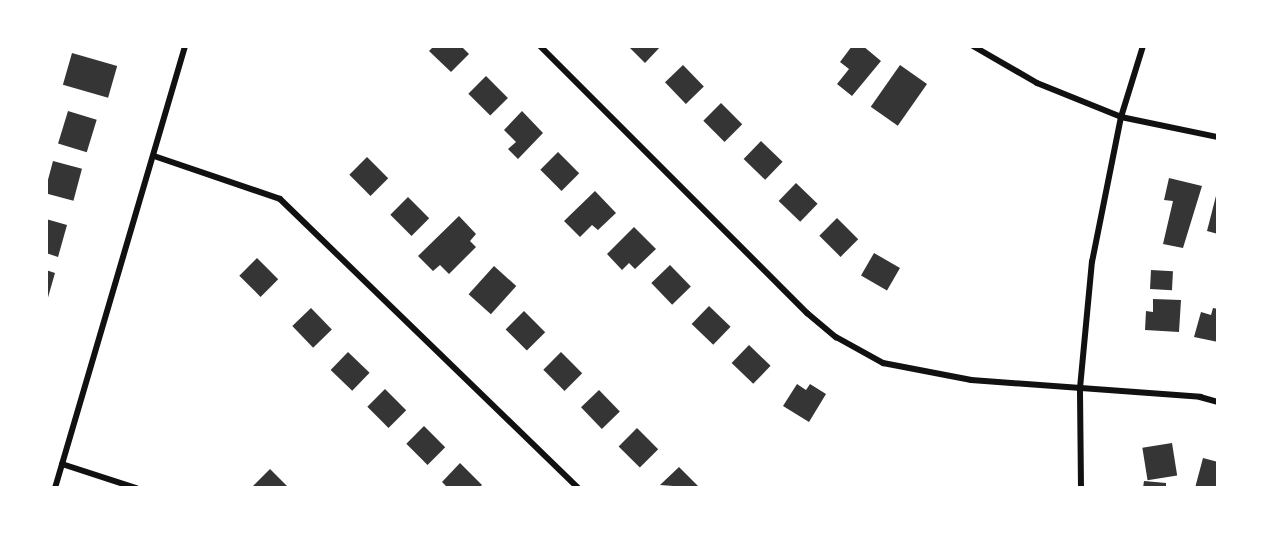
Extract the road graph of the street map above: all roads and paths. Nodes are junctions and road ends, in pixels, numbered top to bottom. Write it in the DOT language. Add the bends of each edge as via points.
graph roads {
  1 [pos="185,46"];
  2 [pos="540,46"];
  3 [pos="973,46"];
  4 [pos="1143,46"];
  5 [pos="1120,117"];
  6 [pos="1218,137"];
  7 [pos="154,156"];
  8 [pos="1080,388"];
  9 [pos="1218,402"];
  10 [pos="62,464"];
  11 [pos="55,488"];
  12 [pos="136,488"];
  13 [pos="578,488"];
  14 [pos="1081,488"];
  1 -- 7 [label="street"];
  2 -- 8 [label="street" via="807,313 836,337 883,363 971,380"];
  3 -- 5 [label="street" via="1037,83"];
  4 -- 5 [label="street"];
  5 -- 6 [label="street"];
  5 -- 8 [label="street" via="1092,262"];
  7 -- 10 [label="street"];
  7 -- 13 [label="street" via="280,200"];
  8 -- 9 [label="street" via="1200,396"];
  8 -- 14 [label="street"];
  10 -- 11 [label="street"];
  10 -- 12 [label="street"];
}
